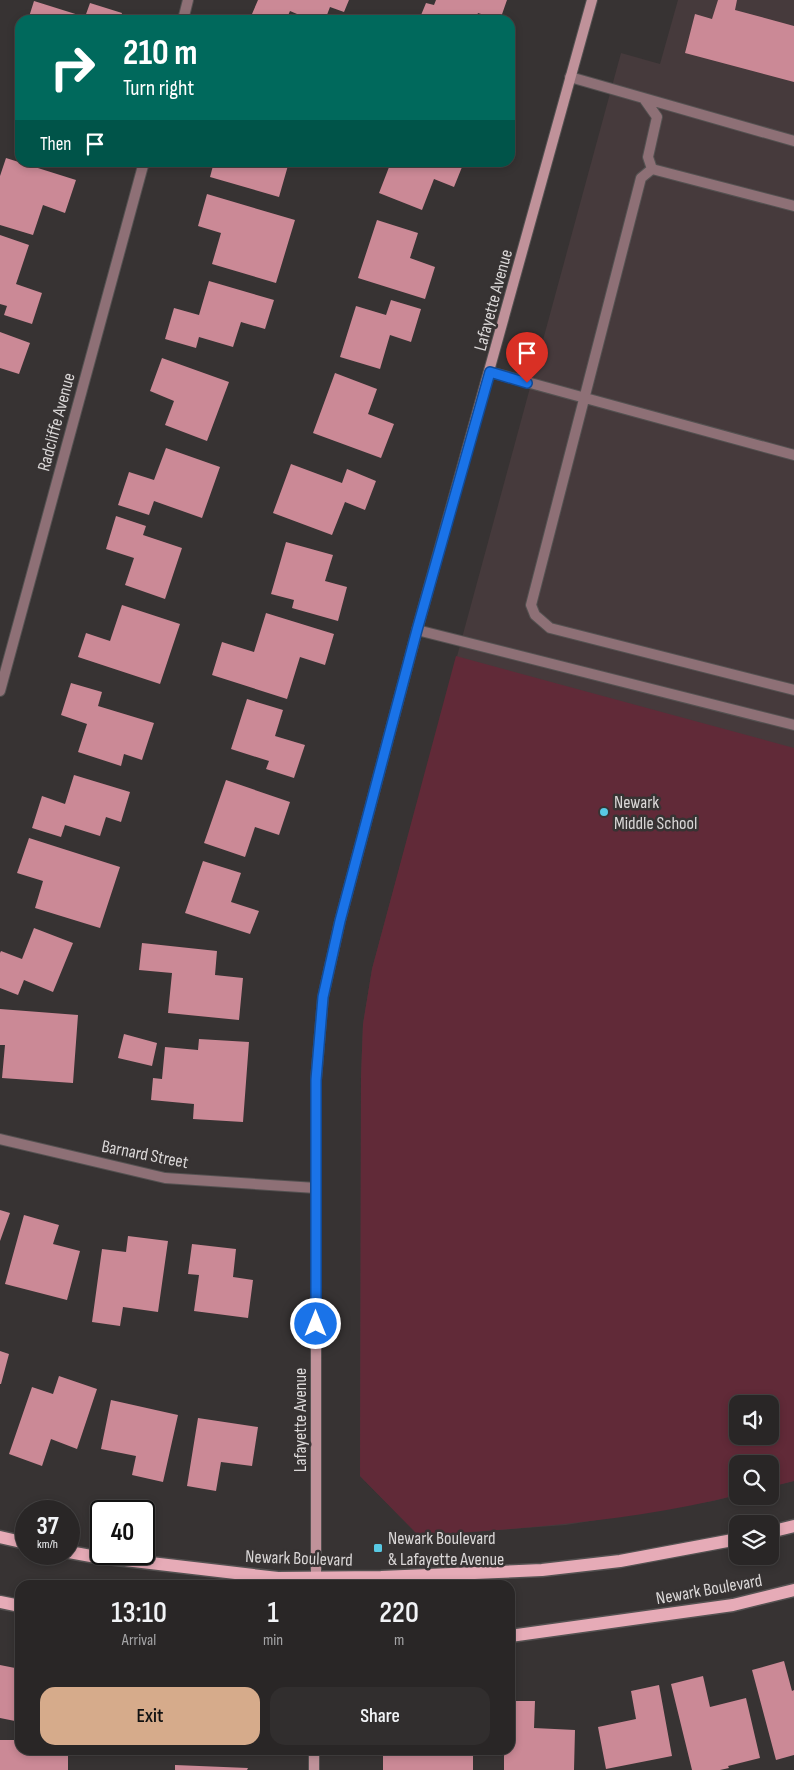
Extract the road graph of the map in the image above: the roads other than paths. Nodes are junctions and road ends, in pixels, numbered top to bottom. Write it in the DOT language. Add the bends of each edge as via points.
graph roads {
  1 [pos="188,0"];
  2 [pos="592,0"];
  3 [pos="184,15"];
  4 [pos="570,77"];
  5 [pos="645,100"];
  6 [pos="794,141"];
  7 [pos="143,167"];
  8 [pos="652,169"];
  9 [pos="794,206"];
  10 [pos="490,372"];
  11 [pos="584,398"];
  12 [pos="794,455"];
  13 [pos="417,630"];
  14 [pos="1,686"];
  15 [pos="794,690"];
  16 [pos="794,725"];
  17 [pos="0,1140"];
  18 [pos="316,1188"];
  19 [pos="794,1526"];
  20 [pos="779,1530"];
  21 [pos="0,1537"];
  22 [pos="15,1540"];
  23 [pos="729,1541"];
  24 [pos="80,1554"];
  25 [pos="303,1580"];
  26 [pos="316,1580"];
  27 [pos="332,1580"];
  28 [pos="794,1590"];
  29 [pos="0,1602"];
  30 [pos="15,1605"];
  31 [pos="515,1635"];
  32 [pos="314,1755"];
  33 [pos="314,1770"];
  1 -- 3 [label="street"];
  2 -- 4 [label="street, Lafayette Avenue"];
  4 -- 5 [label="street"];
  4 -- 10 [label="street, Lafayette Avenue"];
  5 -- 6 [label="street"];
  5 -- 8 [label="street" via="657,116 648,157"];
  7 -- 14 [label="street, Radcliffe Avenue"];
  8 -- 9 [label="street"];
  8 -- 11 [label="street" via="641,178"];
  10 -- 11 [label="street"];
  10 -- 13 [label="street, Lafayette Avenue"];
  11 -- 12 [label="street"];
  11 -- 15 [label="street" via="531,605 535,615 550,628"];
  13 -- 16 [label="street"];
  13 -- 18 [label="street, Lafayette Avenue" via="323,997 316,1080"];
  17 -- 18 [label="street, Barnard Street" via="165,1178"];
  18 -- 26 [label="street, Lafayette Avenue"];
  19 -- 20 [label="main road"];
  21 -- 22 [label="main road"];
  23 -- 27 [label="main road, Newark Boulevard" via="620,1561 542,1570"];
  24 -- 25 [label="main road, Newark Boulevard"];
  28 -- 31 [label="main road, Newark Boulevard" via="733,1605"];
  29 -- 30 [label="main road"];
  32 -- 33 [label="street"];
}
